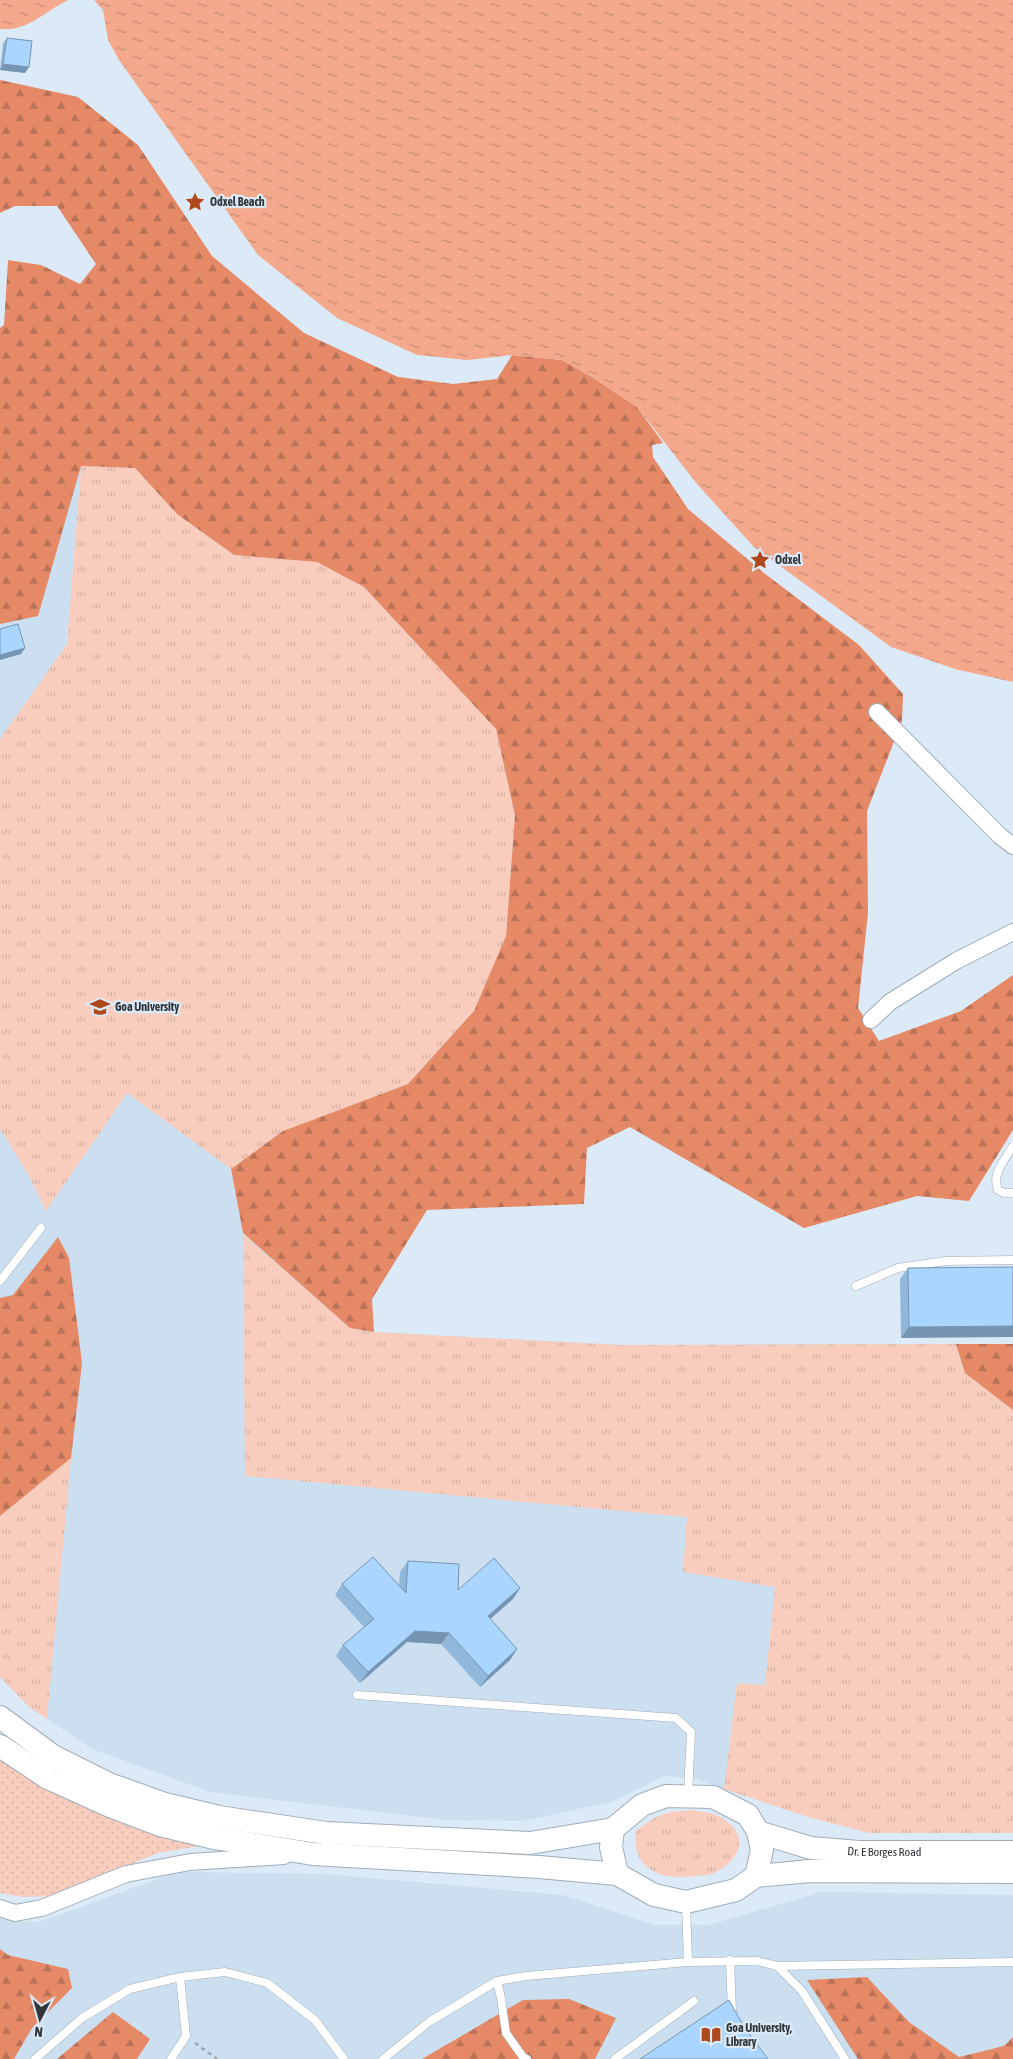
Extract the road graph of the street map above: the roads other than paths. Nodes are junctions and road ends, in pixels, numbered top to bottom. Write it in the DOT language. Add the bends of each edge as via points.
graph roads {
  1 [pos="877,712"];
  2 [pos="1013,846"];
  3 [pos="1013,932"];
  4 [pos="871,1020"];
  5 [pos="1013,1146"];
  6 [pos="1013,1193"];
  7 [pos="41,1228"];
  8 [pos="1013,1260"];
  9 [pos="0,1281"];
  10 [pos="856,1286"];
  11 [pos="357,1695"];
  12 [pos="0,1717"];
  13 [pos="0,1746"];
  14 [pos="688,1796"];
  15 [pos="613,1829"];
  16 [pos="758,1832"];
  17 [pos="1013,1852"];
  18 [pos="313,1854"];
  19 [pos="1013,1872"];
  20 [pos="617,1874"];
  21 [pos="756,1876"];
  22 [pos="686,1902"];
  23 [pos="0,1908"];
  24 [pos="730,1960"];
  25 [pos="688,1962"];
  26 [pos="1013,1962"];
  27 [pos="777,1966"];
  28 [pos="180,1977"];
  29 [pos="497,1981"];
  30 [pos="694,2001"];
  31 [pos="733,2020"];
  32 [pos="35,2059"];
  33 [pos="171,2059"];
  34 [pos="344,2059"];
  35 [pos="383,2059"];
  36 [pos="527,2059"];
  37 [pos="615,2059"];
  38 [pos="845,2059"];
  1 -- 2 [label="street"];
  3 -- 4 [label="street" via="956,961 890,1002"];
  5 -- 6 [label="lane" via="996,1174 995,1184 998,1190"];
  7 -- 9 [label="lane"];
  8 -- 10 [label="lane" via="945,1261 898,1268"];
  11 -- 14 [label="lane" via="676,1718 691,1732"];
  12 -- 15 [label="main road" via="53,1756 109,1784 165,1804 219,1817 326,1833 530,1843"];
  13 -- 18 [label="main road" via="48,1778 160,1825 214,1838"];
  14 -- 15 [label="main road" via="666,1796 642,1805"];
  14 -- 16 [label="main road" via="713,1797 748,1815"];
  15 -- 20 [label="main road" via="611,1847"];
  16 -- 17 [label="main road, Dr. E Borges Road" via="811,1848 859,1852"];
  16 -- 21 [label="main road" via="762,1850"];
  18 -- 20 [label="main road"];
  18 -- 23 [label="street" via="190,1862 126,1874 42,1908 15,1913"];
  19 -- 21 [label="main road, Dr. E Borges Road" via="810,1871"];
  20 -- 22 [label="main road" via="654,1895"];
  21 -- 22 [label="main road" via="736,1890"];
  22 -- 25 [label="lane"];
  24 -- 25 [label="lane"];
  24 -- 27 [label="lane"];
  24 -- 31 [label="lane"];
  25 -- 29 [label="lane"];
  26 -- 27 [label="lane"];
  27 -- 38 [label="lane" via="802,1991"];
  28 -- 32 [label="lane" via="130,1989 82,2018"];
  28 -- 33 [label="lane" via="186,2036"];
  28 -- 34 [label="lane" via="225,1972 267,1983 315,2020"];
  29 -- 35 [label="lane" via="430,2022"];
  29 -- 36 [label="lane" via="506,2033"];
  30 -- 37 [label="lane"];
}
